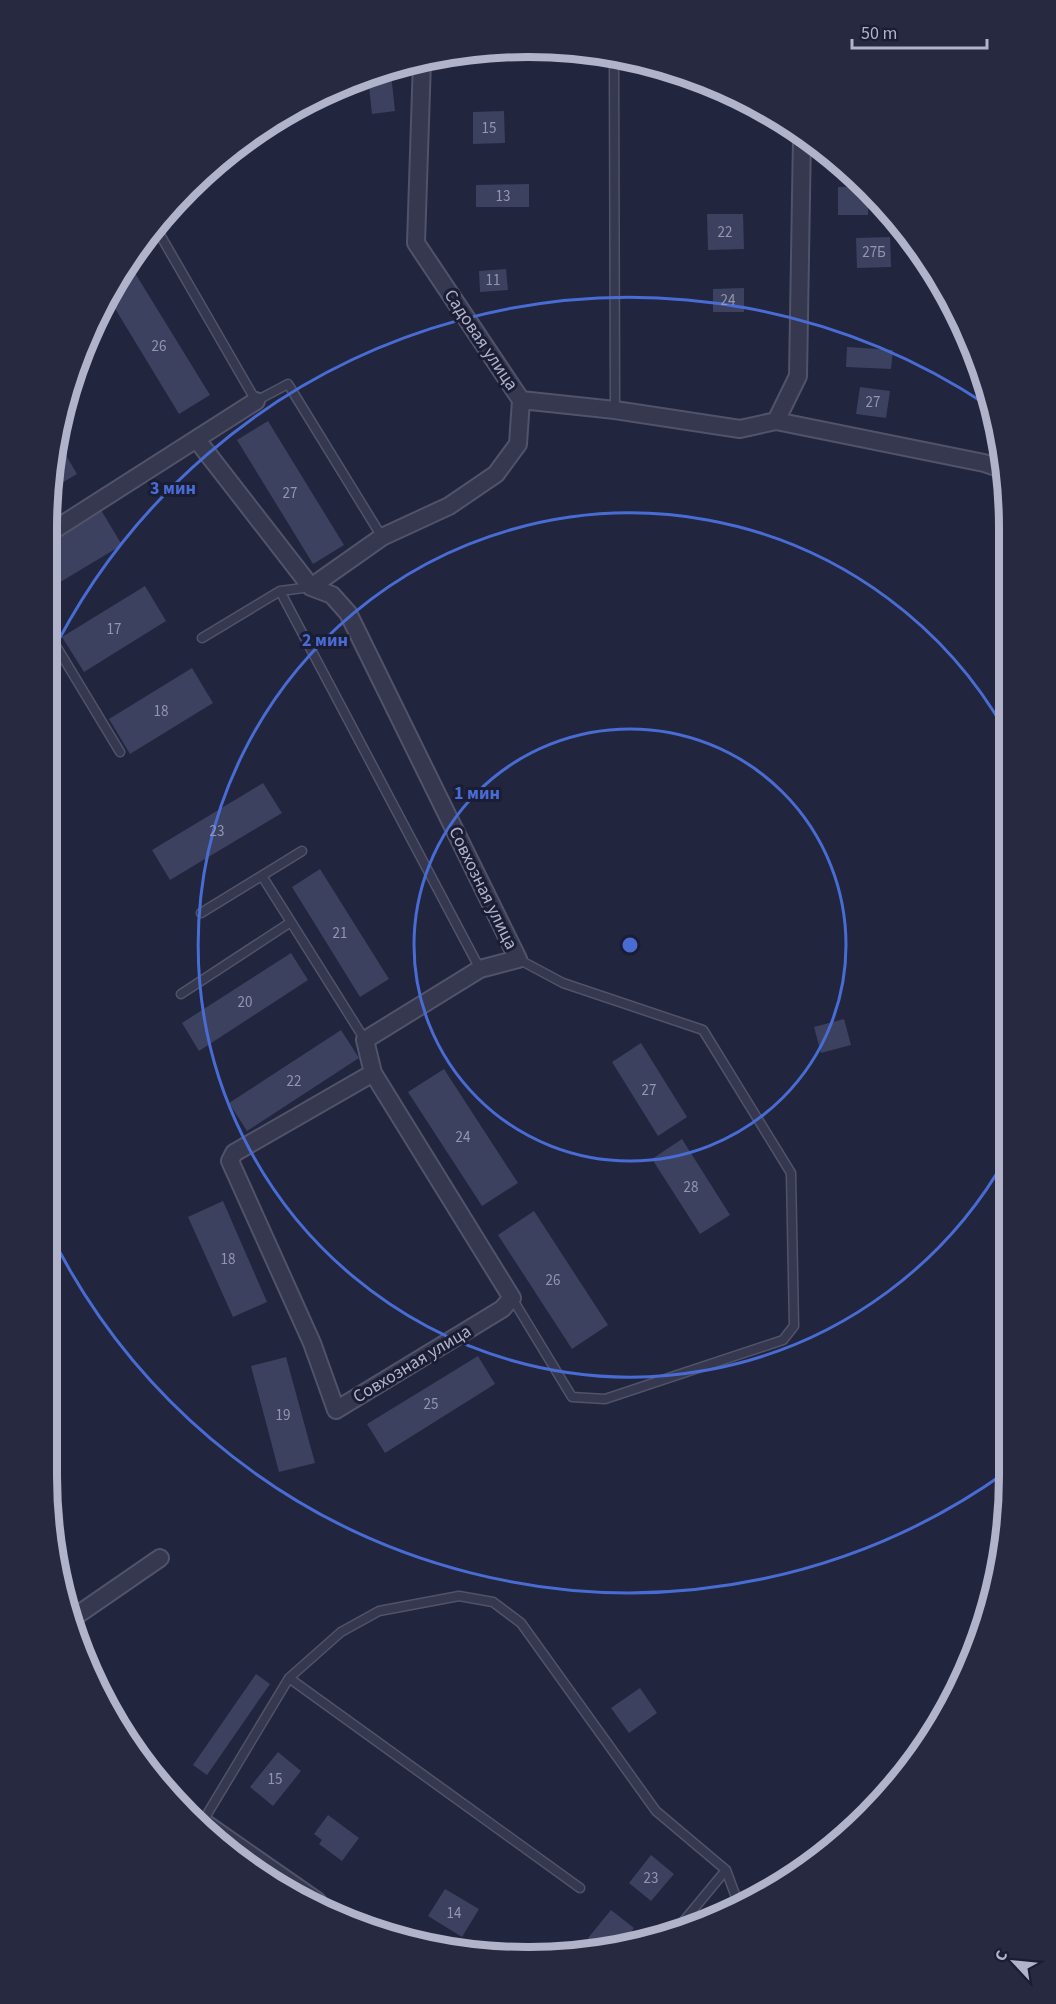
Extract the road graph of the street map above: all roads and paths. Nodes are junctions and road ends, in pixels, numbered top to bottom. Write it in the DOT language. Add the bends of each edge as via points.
graph roads {
  1 [pos="615,65"];
  2 [pos="422,69"];
  3 [pos="802,145"];
  4 [pos="160,234"];
  5 [pos="521,400"];
  6 [pos="256,401"];
  7 [pos="615,410"];
  8 [pos="776,421"];
  9 [pos="197,440"];
  10 [pos="995,467"];
  11 [pos="57,528"];
  12 [pos="382,537"];
  13 [pos="311,587"];
  14 [pos="280,591"];
  15 [pos="202,638"];
  16 [pos="57,648"];
  17 [pos="120,752"];
  18 [pos="302,851"];
  19 [pos="262,876"];
  20 [pos="201,913"];
  21 [pos="291,922"];
  22 [pos="518,959"];
  23 [pos="480,969"];
  24 [pos="181,994"];
  25 [pos="365,1040"];
  26 [pos="373,1073"];
  27 [pos="512,1298"];
  28 [pos="160,1558"];
  29 [pos="78,1614"];
  30 [pos="289,1678"];
  31 [pos="204,1818"];
  32 [pos="227,1839"];
  33 [pos="726,1870"];
  34 [pos="294,1885"];
  35 [pos="580,1888"];
  36 [pos="736,1898"];
  37 [pos="685,1920"];
  1 -- 7 [label="lane"];
  2 -- 5 [label="street, Садовая улица" via="416,243"];
  3 -- 8 [label="street" via="798,376"];
  4 -- 6 [label="lane"];
  5 -- 7 [label="street"];
  5 -- 12 [label="street, Садовая улица" via="518,444 496,474 449,506"];
  6 -- 9 [label="street"];
  6 -- 12 [label="lane" via="288,384"];
  7 -- 8 [label="street" via="740,429"];
  8 -- 10 [label="street"];
  9 -- 11 [label="street"];
  9 -- 13 [label="street, Совхозная улица"];
  12 -- 13 [label="street, Садовая улица"];
  13 -- 14 [label="lane"];
  13 -- 22 [label="street, Совхозная улица" via="332,595 348,613"];
  14 -- 15 [label="lane"];
  14 -- 23 [label="lane"];
  16 -- 17 [label="lane"];
  18 -- 19 [label="lane"];
  19 -- 20 [label="lane"];
  19 -- 21 [label="lane"];
  21 -- 24 [label="lane"];
  21 -- 25 [label="lane"];
  22 -- 23 [label="street, Совхозная улица"];
  22 -- 27 [label="lane" via="562,983 703,1030 791,1173 794,1326 783,1340 605,1399 572,1397"];
  23 -- 25 [label="street, Совхозная улица"];
  25 -- 26 [label="street"];
  26 -- 27 [label="street"];
  26 -- 27 [label="street, Совхозная улица" via="234,1153 230,1161 312,1343 336,1410 502,1310"];
  28 -- 29 [label="street"];
  30 -- 31 [label="lane"];
  30 -- 33 [label="lane" via="341,1632 379,1611 459,1596 493,1602 520,1623 656,1811"];
  30 -- 35 [label="lane"];
  32 -- 34 [label="street"];
  33 -- 36 [label="lane"];
  33 -- 37 [label="lane"];
}
